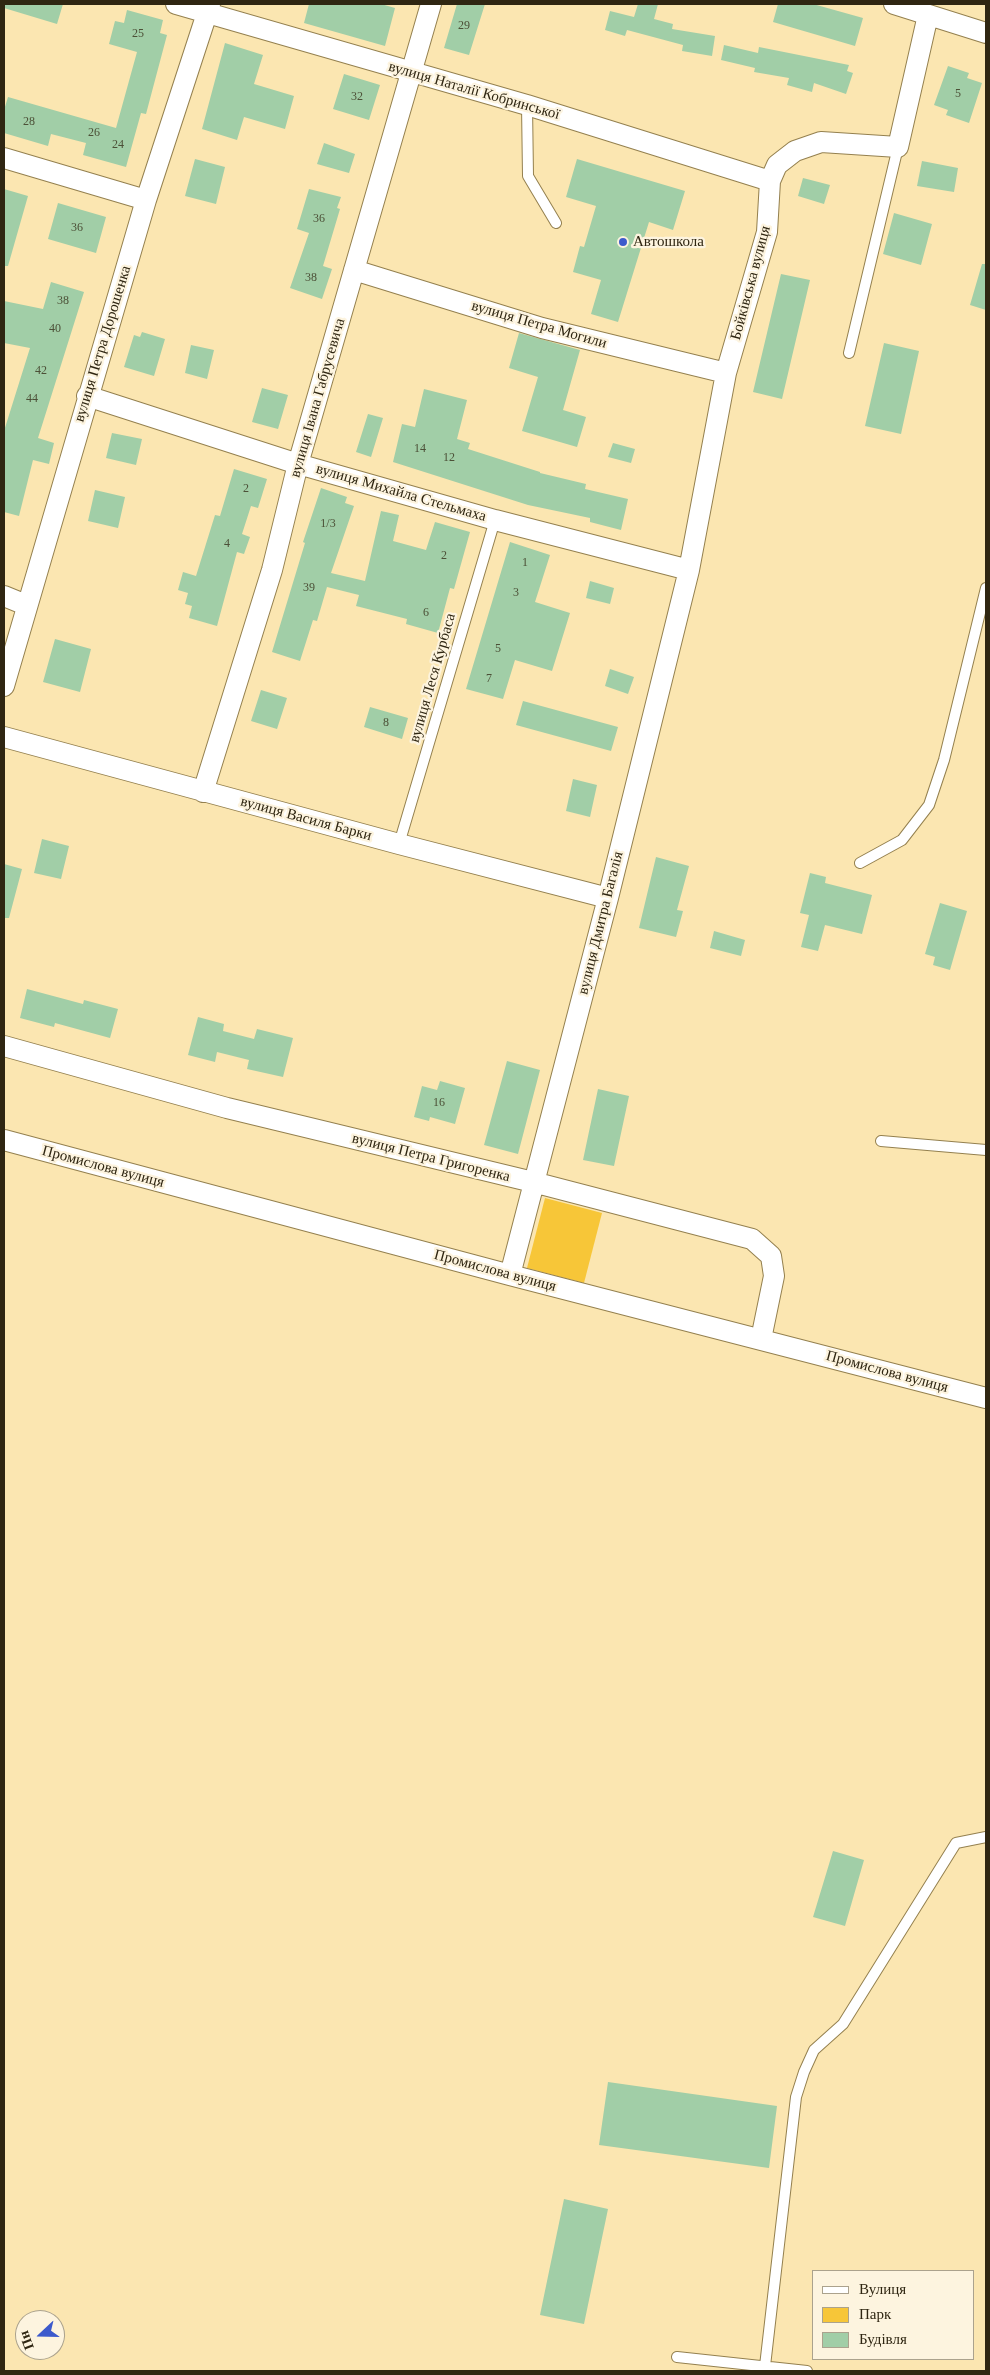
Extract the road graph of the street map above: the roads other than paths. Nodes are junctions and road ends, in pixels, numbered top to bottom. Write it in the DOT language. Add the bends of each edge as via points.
graph roads {
  1 [pos="176,4"];
  2 [pos="431,4"];
  3 [pos="894,4"];
  4 [pos="208,8"];
  5 [pos="924,10"];
  6 [pos="986,33"];
  7 [pos="413,73"];
  8 [pos="527,105"];
  9 [pos="898,147"];
  10 [pos="4,158"];
  11 [pos="770,181"];
  12 [pos="146,200"];
  13 [pos="556,223"];
  14 [pos="354,270"];
  15 [pos="849,353"];
  16 [pos="726,373"];
  17 [pos="87,396"];
  18 [pos="298,464"];
  19 [pos="495,520"];
  20 [pos="690,570"];
  21 [pos="986,588"];
  22 [pos="4,596"];
  23 [pos="26,605"];
  24 [pos="4,686"];
  25 [pos="4,737"];
  26 [pos="203,792"];
  27 [pos="399,844"];
  28 [pos="860,863"];
  29 [pos="608,898"];
  30 [pos="4,1046"];
  31 [pos="4,1140"];
  32 [pos="881,1142"];
  33 [pos="986,1148"];
  34 [pos="534,1182"];
  35 [pos="510,1275"];
  36 [pos="761,1339"];
  37 [pos="986,1398"];
  38 [pos="986,1837"];
  39 [pos="677,2357"];
  40 [pos="765,2366"];
  41 [pos="807,2371"];
  1 -- 4 [label="street, вулиця Наталії Кобринської"];
  2 -- 7 [label="street, вулиця Івана Габрусевича"];
  3 -- 5 [label="street"];
  4 -- 7 [label="street, вулиця Наталії Кобринської"];
  4 -- 12 [label="street, вулиця Петра Дорошенка"];
  5 -- 6 [label="street"];
  5 -- 9 [label="street"];
  7 -- 8 [label="street, вулиця Наталії Кобринської"];
  7 -- 14 [label="street, вулиця Івана Габрусевича"];
  8 -- 11 [label="street, вулиця Наталії Кобринської"];
  8 -- 13 [label="lane" via="528,176"];
  9 -- 11 [label="street, Бойківська вулиця" via="821,142 795,151 777,165"];
  9 -- 15 [label="lane"];
  10 -- 12 [label="street"];
  11 -- 16 [label="street, Бойківська вулиця" via="768,232"];
  12 -- 17 [label="street, вулиця Петра Дорошенка"];
  14 -- 16 [label="street, вулиця Петра Могили" via="542,328"];
  14 -- 18 [label="street, вулиця Івана Габрусевича"];
  16 -- 20 [label="street, Бойківська вулиця"];
  17 -- 18 [label="street, вулиця Михайла Стельмаха"];
  17 -- 23 [label="street, вулиця Петра Дорошенка"];
  18 -- 19 [label="street, вулиця Михайла Стельмаха"];
  18 -- 26 [label="street, вулиця Івана Габрусевича" via="272,570"];
  19 -- 20 [label="street, вулиця Михайла Стельмаха"];
  19 -- 27 [label="lane, вулиця Леся Курбаса"];
  20 -- 29 [label="street, вулиця Дмитра Багалія"];
  21 -- 28 [label="lane" via="944,760 929,806 902,840"];
  22 -- 23 [label="street"];
  23 -- 24 [label="street, вулиця Петра Дорошенка"];
  25 -- 26 [label="street, вулиця Василя Барки"];
  26 -- 27 [label="street, вулиця Василя Барки"];
  27 -- 29 [label="street, вулиця Василя Барки"];
  29 -- 34 [label="street, вулиця Дмитра Багалія"];
  30 -- 34 [label="street, вулиця Петра Григоренка" via="227,1108"];
  31 -- 35 [label="street, Промислова вулиця"];
  32 -- 33 [label="lane"];
  34 -- 35 [label="street, вулиця Дмитра Багалія"];
  34 -- 36 [label="street, вулиця Петра Григоренка" via="752,1239 771,1256 774,1276"];
  35 -- 36 [label="street, Промислова вулиця"];
  36 -- 37 [label="street, Промислова вулиця"];
  38 -- 40 [label="lane" via="956,1843 843,2024 814,2050 804,2072 796,2097"];
  39 -- 40 [label="lane"];
  40 -- 41 [label="lane"];
}
